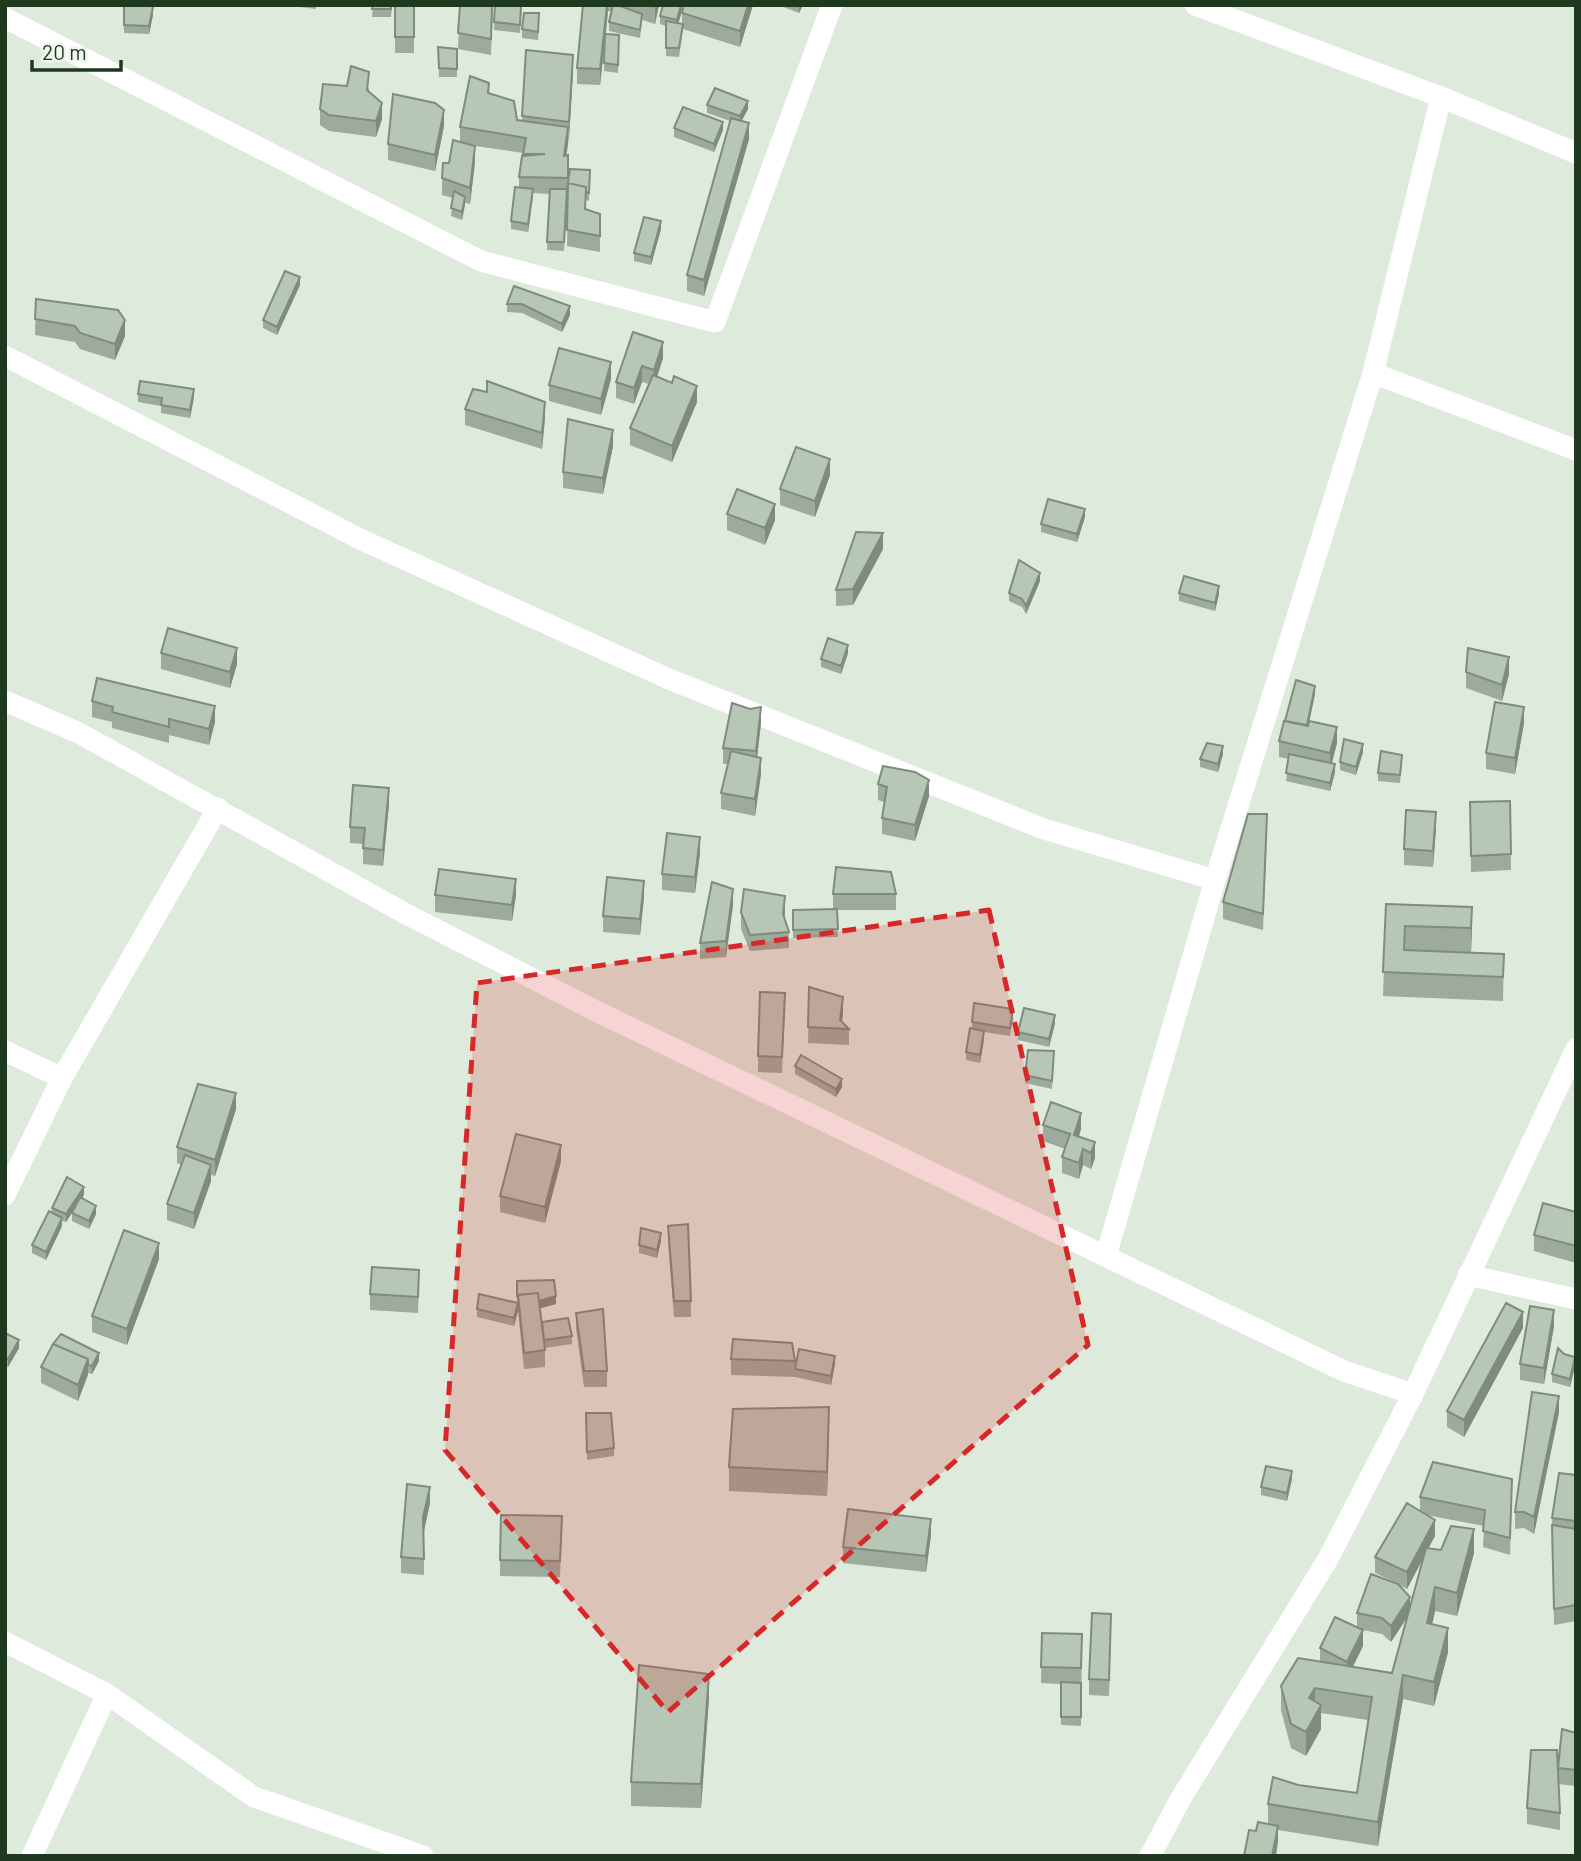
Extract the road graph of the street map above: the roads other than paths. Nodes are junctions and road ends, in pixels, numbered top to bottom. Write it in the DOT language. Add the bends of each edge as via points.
graph roads {
  1 [pos="832,5"];
  2 [pos="1195,5"];
  3 [pos="5,18"];
  4 [pos="1441,97"];
  5 [pos="1576,153"];
  6 [pos="5,356"];
  7 [pos="1373,373"];
  8 [pos="1576,450"];
  9 [pos="5,701"];
  10 [pos="218,808"];
  11 [pos="1215,880"];
  12 [pos="1576,1049"];
  13 [pos="5,1051"];
  14 [pos="62,1078"];
  15 [pos="5,1195"];
  16 [pos="1106,1256"];
  17 [pos="1468,1275"];
  18 [pos="1576,1299"];
  19 [pos="1413,1394"];
  20 [pos="5,1642"];
  21 [pos="107,1694"];
  22 [pos="32,1856"];
  23 [pos="423,1856"];
  24 [pos="1150,1856"];
  1 -- 3 [label="street" via="715,323 481,261"];
  2 -- 4 [label="street"];
  4 -- 5 [label="street"];
  4 -- 7 [label="street"];
  6 -- 11 [label="street" via="362,540 669,679 1044,829"];
  7 -- 8 [label="street"];
  7 -- 11 [label="street"];
  9 -- 10 [label="street" via="79,733"];
  10 -- 14 [label="street"];
  10 -- 16 [label="street" via="408,915 586,1006"];
  11 -- 16 [label="street"];
  12 -- 17 [label="street"];
  13 -- 14 [label="street"];
  14 -- 15 [label="street"];
  16 -- 19 [label="street" via="1345,1371"];
  17 -- 18 [label="street"];
  17 -- 19 [label="street"];
  19 -- 24 [label="street" via="1328,1559"];
  20 -- 21 [label="street"];
  21 -- 22 [label="street"];
  21 -- 23 [label="street" via="254,1797"];
}
